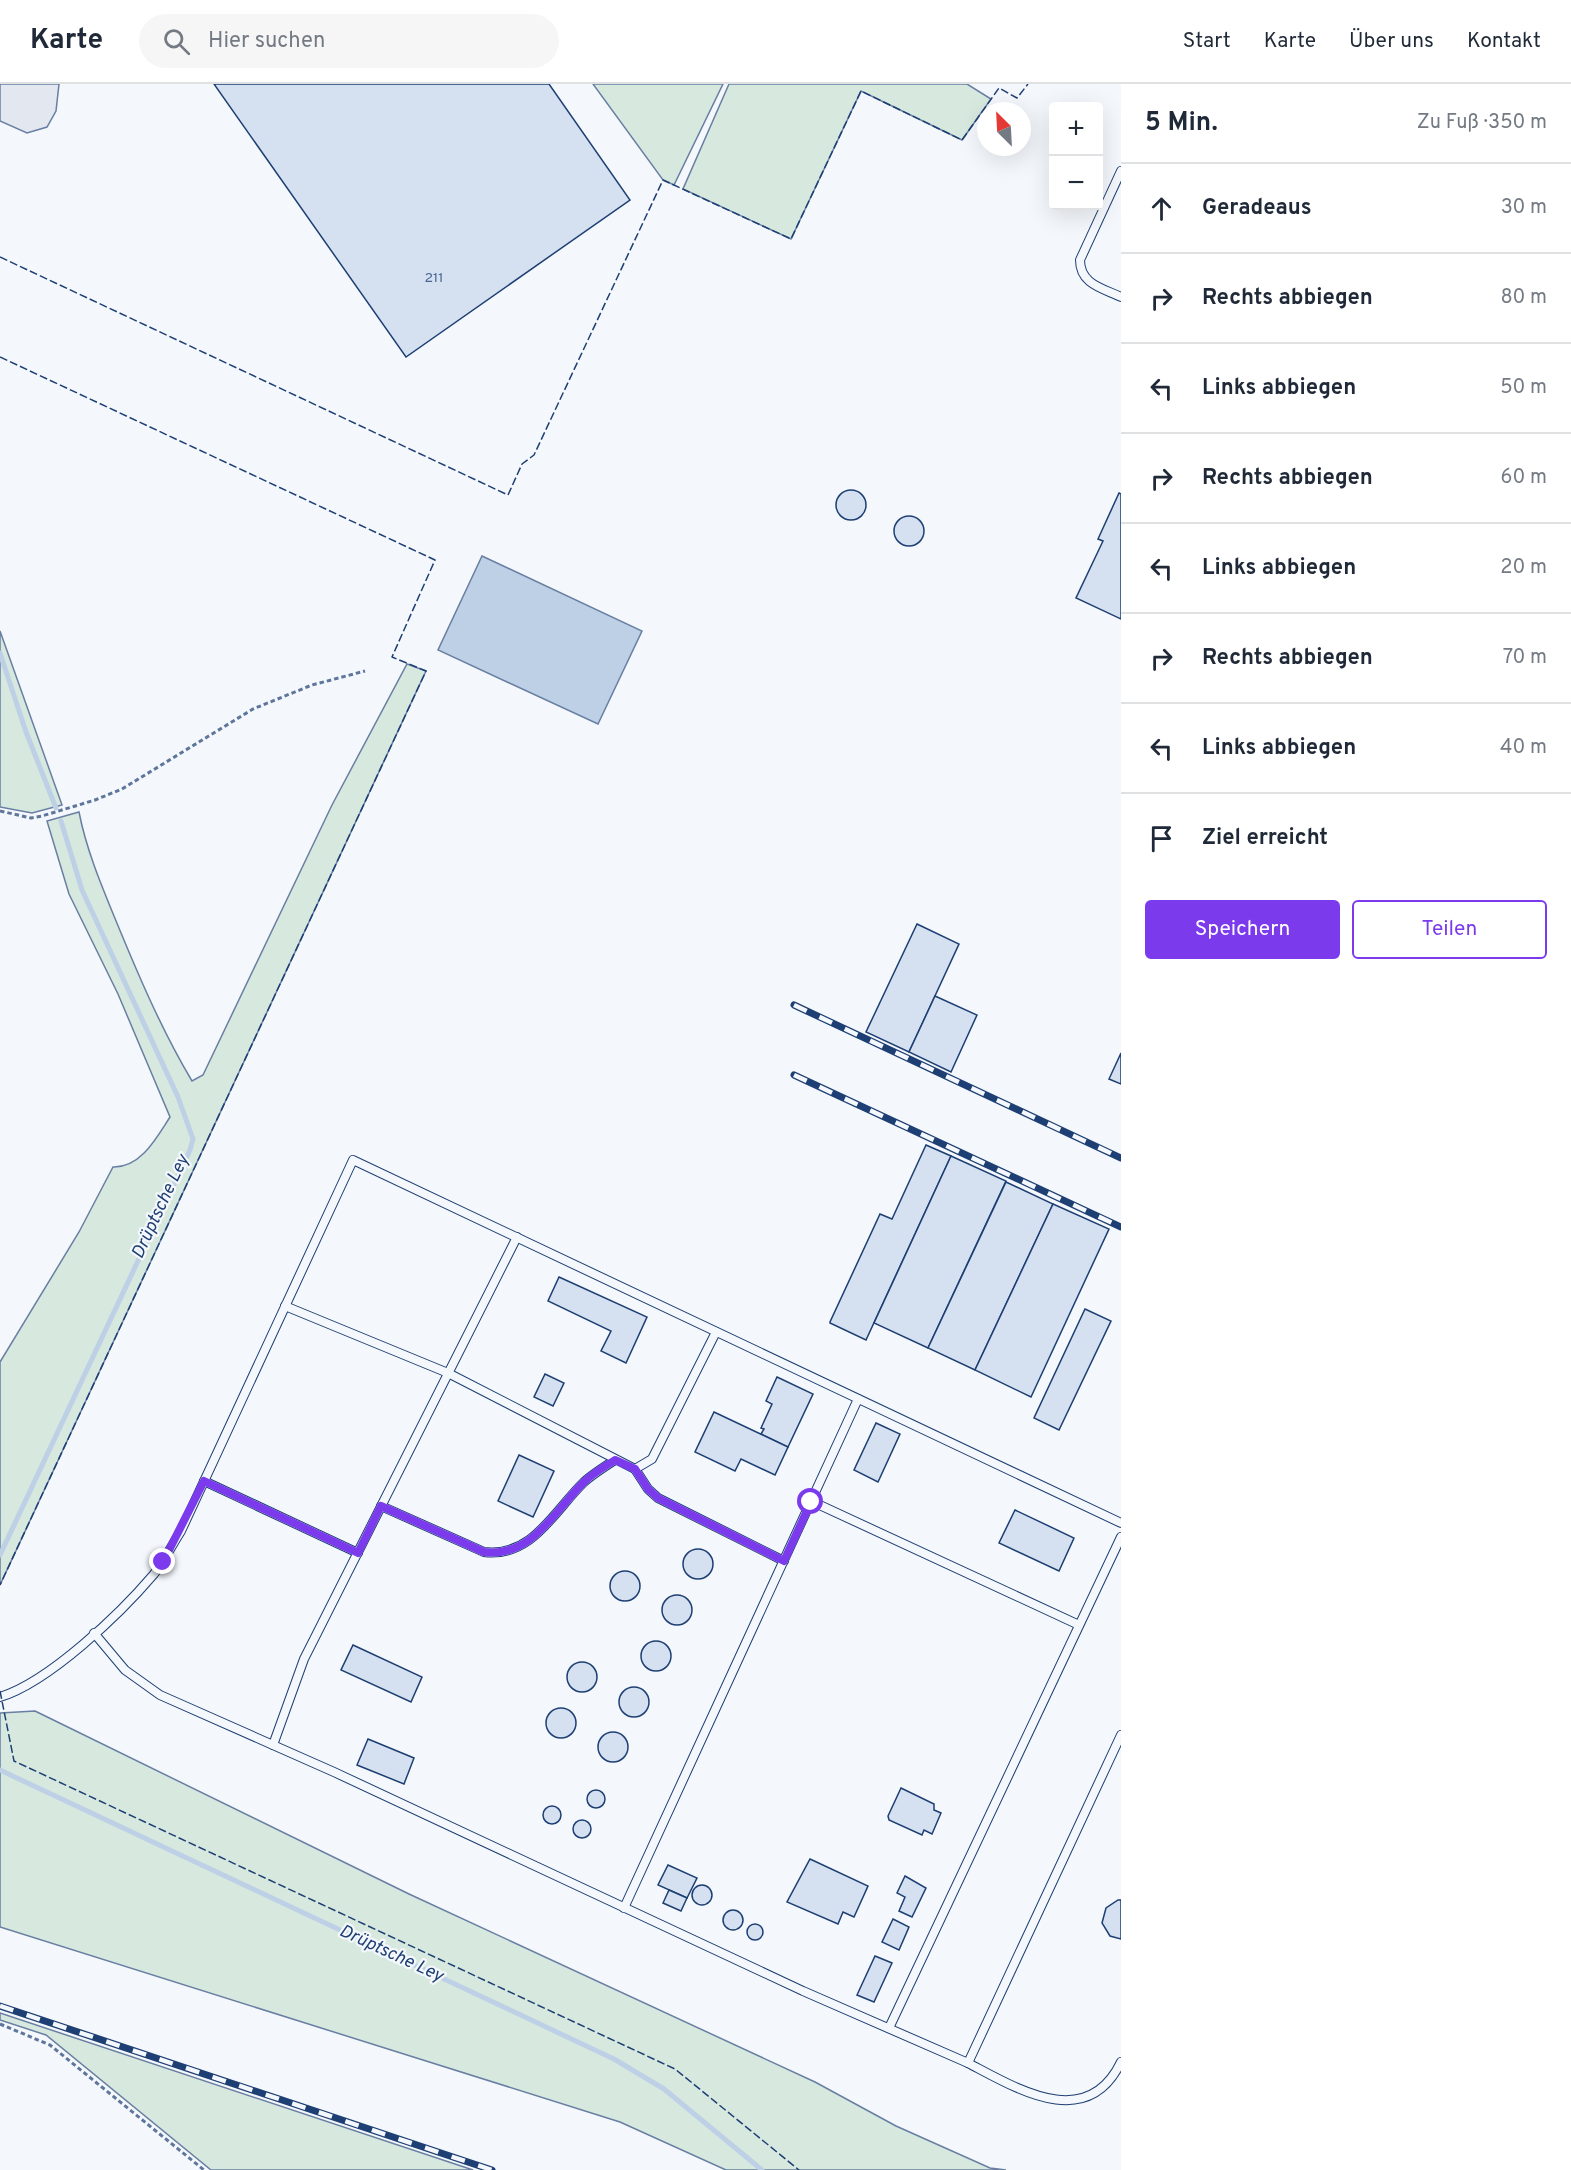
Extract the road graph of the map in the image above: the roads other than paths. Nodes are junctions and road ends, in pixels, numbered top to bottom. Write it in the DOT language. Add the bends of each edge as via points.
graph roads {
  1 [pos="1121,171"];
  2 [pos="1121,297"];
  3 [pos="517,1237"];
  4 [pos="285,1306"];
  5 [pos="716,1332"];
  6 [pos="448,1373"];
  7 [pos="858,1399"];
  8 [pos="615,1460"];
  9 [pos="635,1469"];
  10 [pos="204,1481"];
  11 [pos="811,1502"];
  12 [pos="381,1506"];
  13 [pos="1121,1523"];
  14 [pos="1121,1537"];
  15 [pos="358,1553"];
  16 [pos="784,1561"];
  17 [pos="1079,1625"];
  18 [pos="94,1633"];
  19 [pos="0,1697"];
  20 [pos="1121,1735"];
  21 [pos="273,1745"];
  22 [pos="624,1908"];
  23 [pos="889,2028"];
  24 [pos="968,2062"];
  25 [pos="1121,2062"];
  1 -- 2 [label="lane" via="1080,260 1084,280"];
  3 -- 4 [label="lane" via="353,1160"];
  3 -- 5 [label="lane"];
  3 -- 6 [label="lane"];
  4 -- 6 [label="lane"];
  4 -- 10 [label="lane"];
  5 -- 7 [label="lane"];
  5 -- 9 [label="lane" via="652,1459"];
  6 -- 8 [label="lane"];
  6 -- 12 [label="lane"];
  7 -- 11 [label="lane"];
  7 -- 13 [label="lane"];
  8 -- 9 [label="lane"];
  8 -- 12 [label="lane" via="583,1483 528,1542 496,1554"];
  9 -- 16 [label="lane" via="658,1498"];
  10 -- 15 [label="lane"];
  10 -- 18 [label="lane" via="163,1562"];
  11 -- 16 [label="lane"];
  11 -- 17 [label="lane"];
  12 -- 15 [label="lane"];
  14 -- 17 [label="lane"];
  15 -- 21 [label="lane" via="294,1682"];
  16 -- 22 [label="lane"];
  17 -- 23 [label="lane"];
  18 -- 19 [label="lane" via="52,1668"];
  18 -- 21 [label="lane" via="138,1682"];
  20 -- 24 [label="lane"];
  21 -- 22 [label="lane"];
  22 -- 23 [label="lane"];
  23 -- 24 [label="lane"];
  24 -- 25 [label="lane" via="1023,2091 1063,2101 1100,2089"];
}
